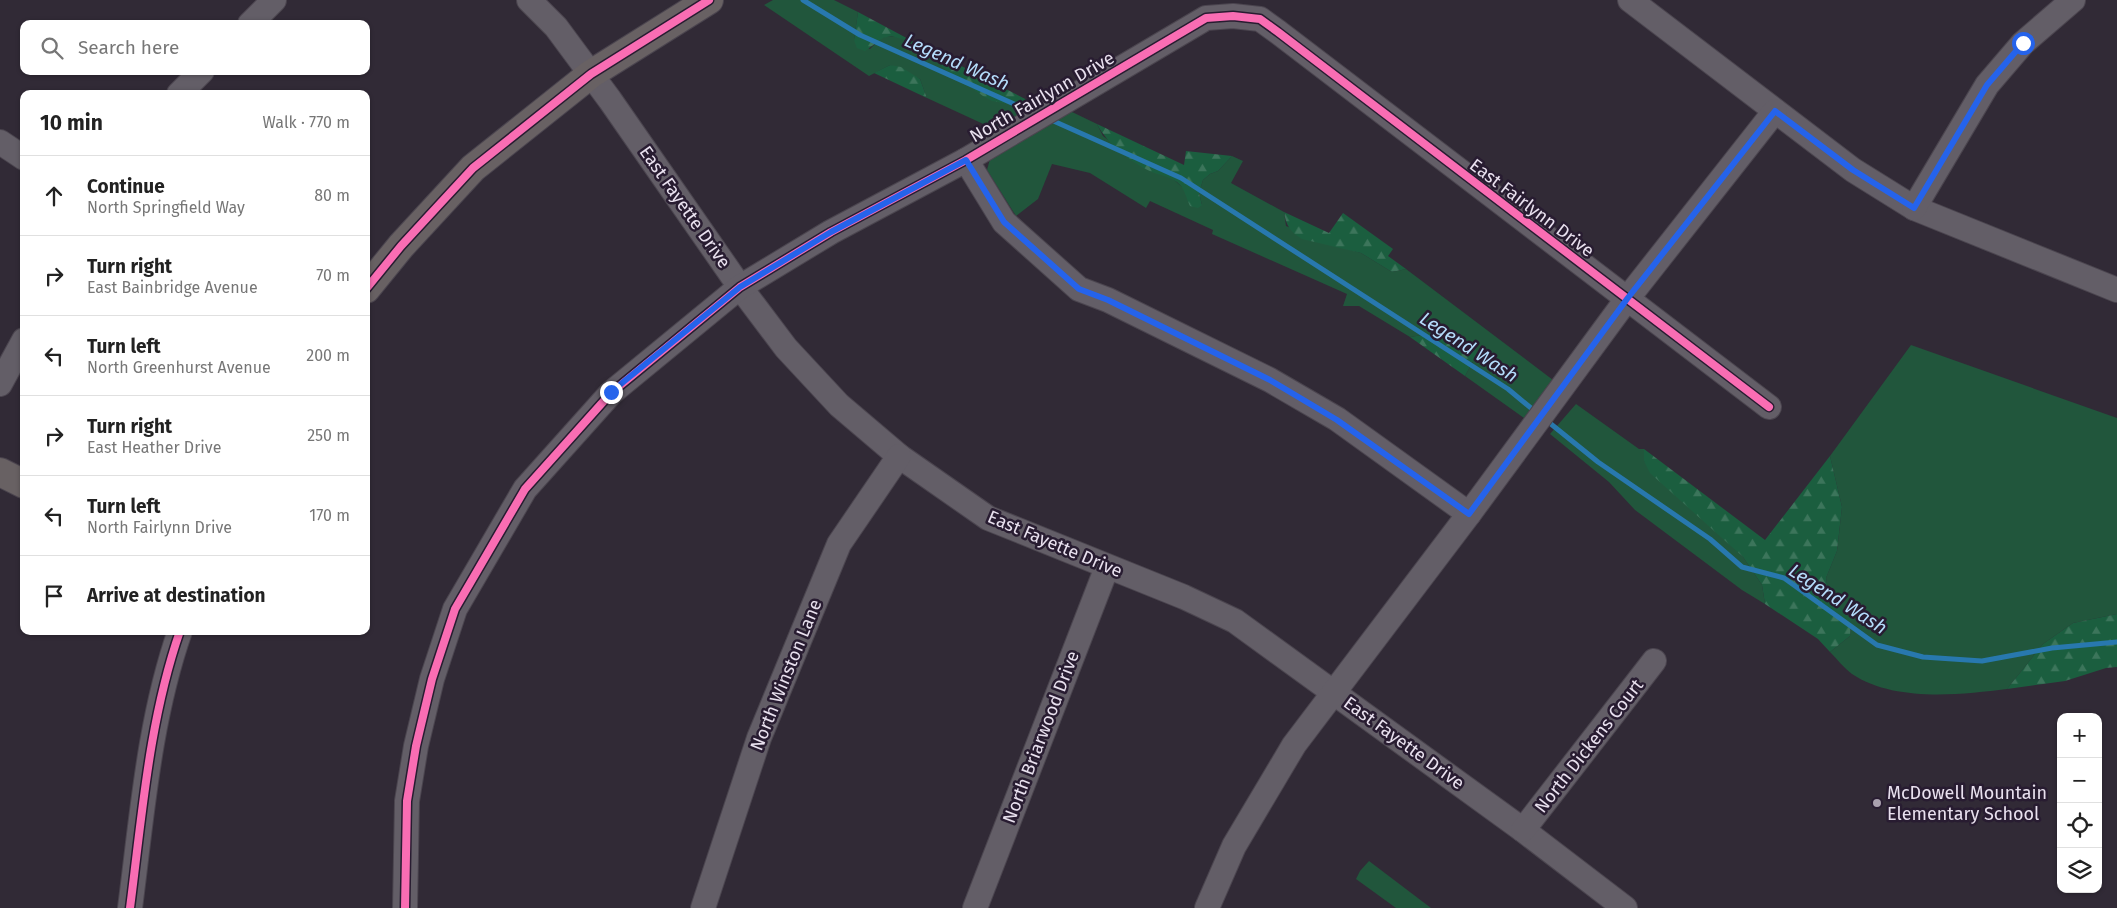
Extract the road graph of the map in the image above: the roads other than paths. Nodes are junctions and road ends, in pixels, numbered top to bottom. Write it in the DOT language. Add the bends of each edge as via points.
graph roads {
  1 [pos="274,0"];
  2 [pos="529,0"];
  3 [pos="709,0"];
  4 [pos="1630,0"];
  5 [pos="2073,0"];
  6 [pos="254,20"];
  7 [pos="1278,32"];
  8 [pos="591,74"];
  9 [pos="198,75"];
  10 [pos="183,90"];
  11 [pos="1775,111"];
  12 [pos="0,142"];
  13 [pos="20,155"];
  14 [pos="966,160"];
  15 [pos="1914,208"];
  16 [pos="370,284"];
  17 [pos="740,287"];
  18 [pos="2117,290"];
  19 [pos="1627,299"];
  20 [pos="20,347"];
  21 [pos="0,384"];
  22 [pos="1769,407"];
  23 [pos="899,456"];
  24 [pos="0,472"];
  25 [pos="20,482"];
  26 [pos="1469,514"];
  27 [pos="1107,566"];
  28 [pos="179,635"];
  29 [pos="1654,661"];
  30 [pos="1334,691"];
  31 [pos="1524,830"];
  32 [pos="1621,906"];
  33 [pos="130,908"];
  34 [pos="405,908"];
  35 [pos="703,908"];
  36 [pos="976,908"];
  37 [pos="1207,908"];
  1 -- 6 [label="street"];
  2 -- 8 [label="street, East Fayette Drive" via="556,28"];
  3 -- 8 [label="main road"];
  4 -- 11 [label="street"];
  5 -- 15 [label="street" via="2023,43 1987,85"];
  7 -- 14 [label="street, North Fairlynn Drive" via="1260,19 1206,18"];
  7 -- 19 [label="street, East Fairlynn Drive"];
  8 -- 16 [label="main road" via="473,168 400,246"];
  8 -- 17 [label="street, East Fayette Drive"];
  9 -- 10 [label="street"];
  11 -- 15 [label="street" via="1853,170"];
  11 -- 19 [label="street"];
  12 -- 13 [label="street"];
  14 -- 17 [label="street, North Fairlynn Drive" via="831,232"];
  14 -- 26 [label="street" via="1004,222 1079,289 1108,300 1270,380 1337,420"];
  15 -- 18 [label="street"];
  17 -- 23 [label="street, East Fayette Drive" via="786,348 839,405"];
  17 -- 34 [label="street, North Fairlynn Drive" via="611,392 531,482 455,609 432,679 406,801"];
  19 -- 22 [label="street, East Fairlynn Drive"];
  19 -- 26 [label="street"];
  20 -- 21 [label="street"];
  23 -- 27 [label="street, East Fayette Drive" via="988,518"];
  23 -- 35 [label="street, North Winston Lane" via="840,544 759,738"];
  24 -- 25 [label="main road"];
  26 -- 30 [label="street"];
  27 -- 30 [label="street, East Fayette Drive" via="1235,621"];
  27 -- 36 [label="street, North Briarwood Drive"];
  28 -- 33 [label="street" via="169,666 152,751"];
  29 -- 31 [label="street, North Dickens Court"];
  30 -- 31 [label="street, East Fayette Drive"];
  30 -- 37 [label="street" via="1294,745 1234,846"];
  31 -- 32 [label="street, East Fayette Drive"];
}
